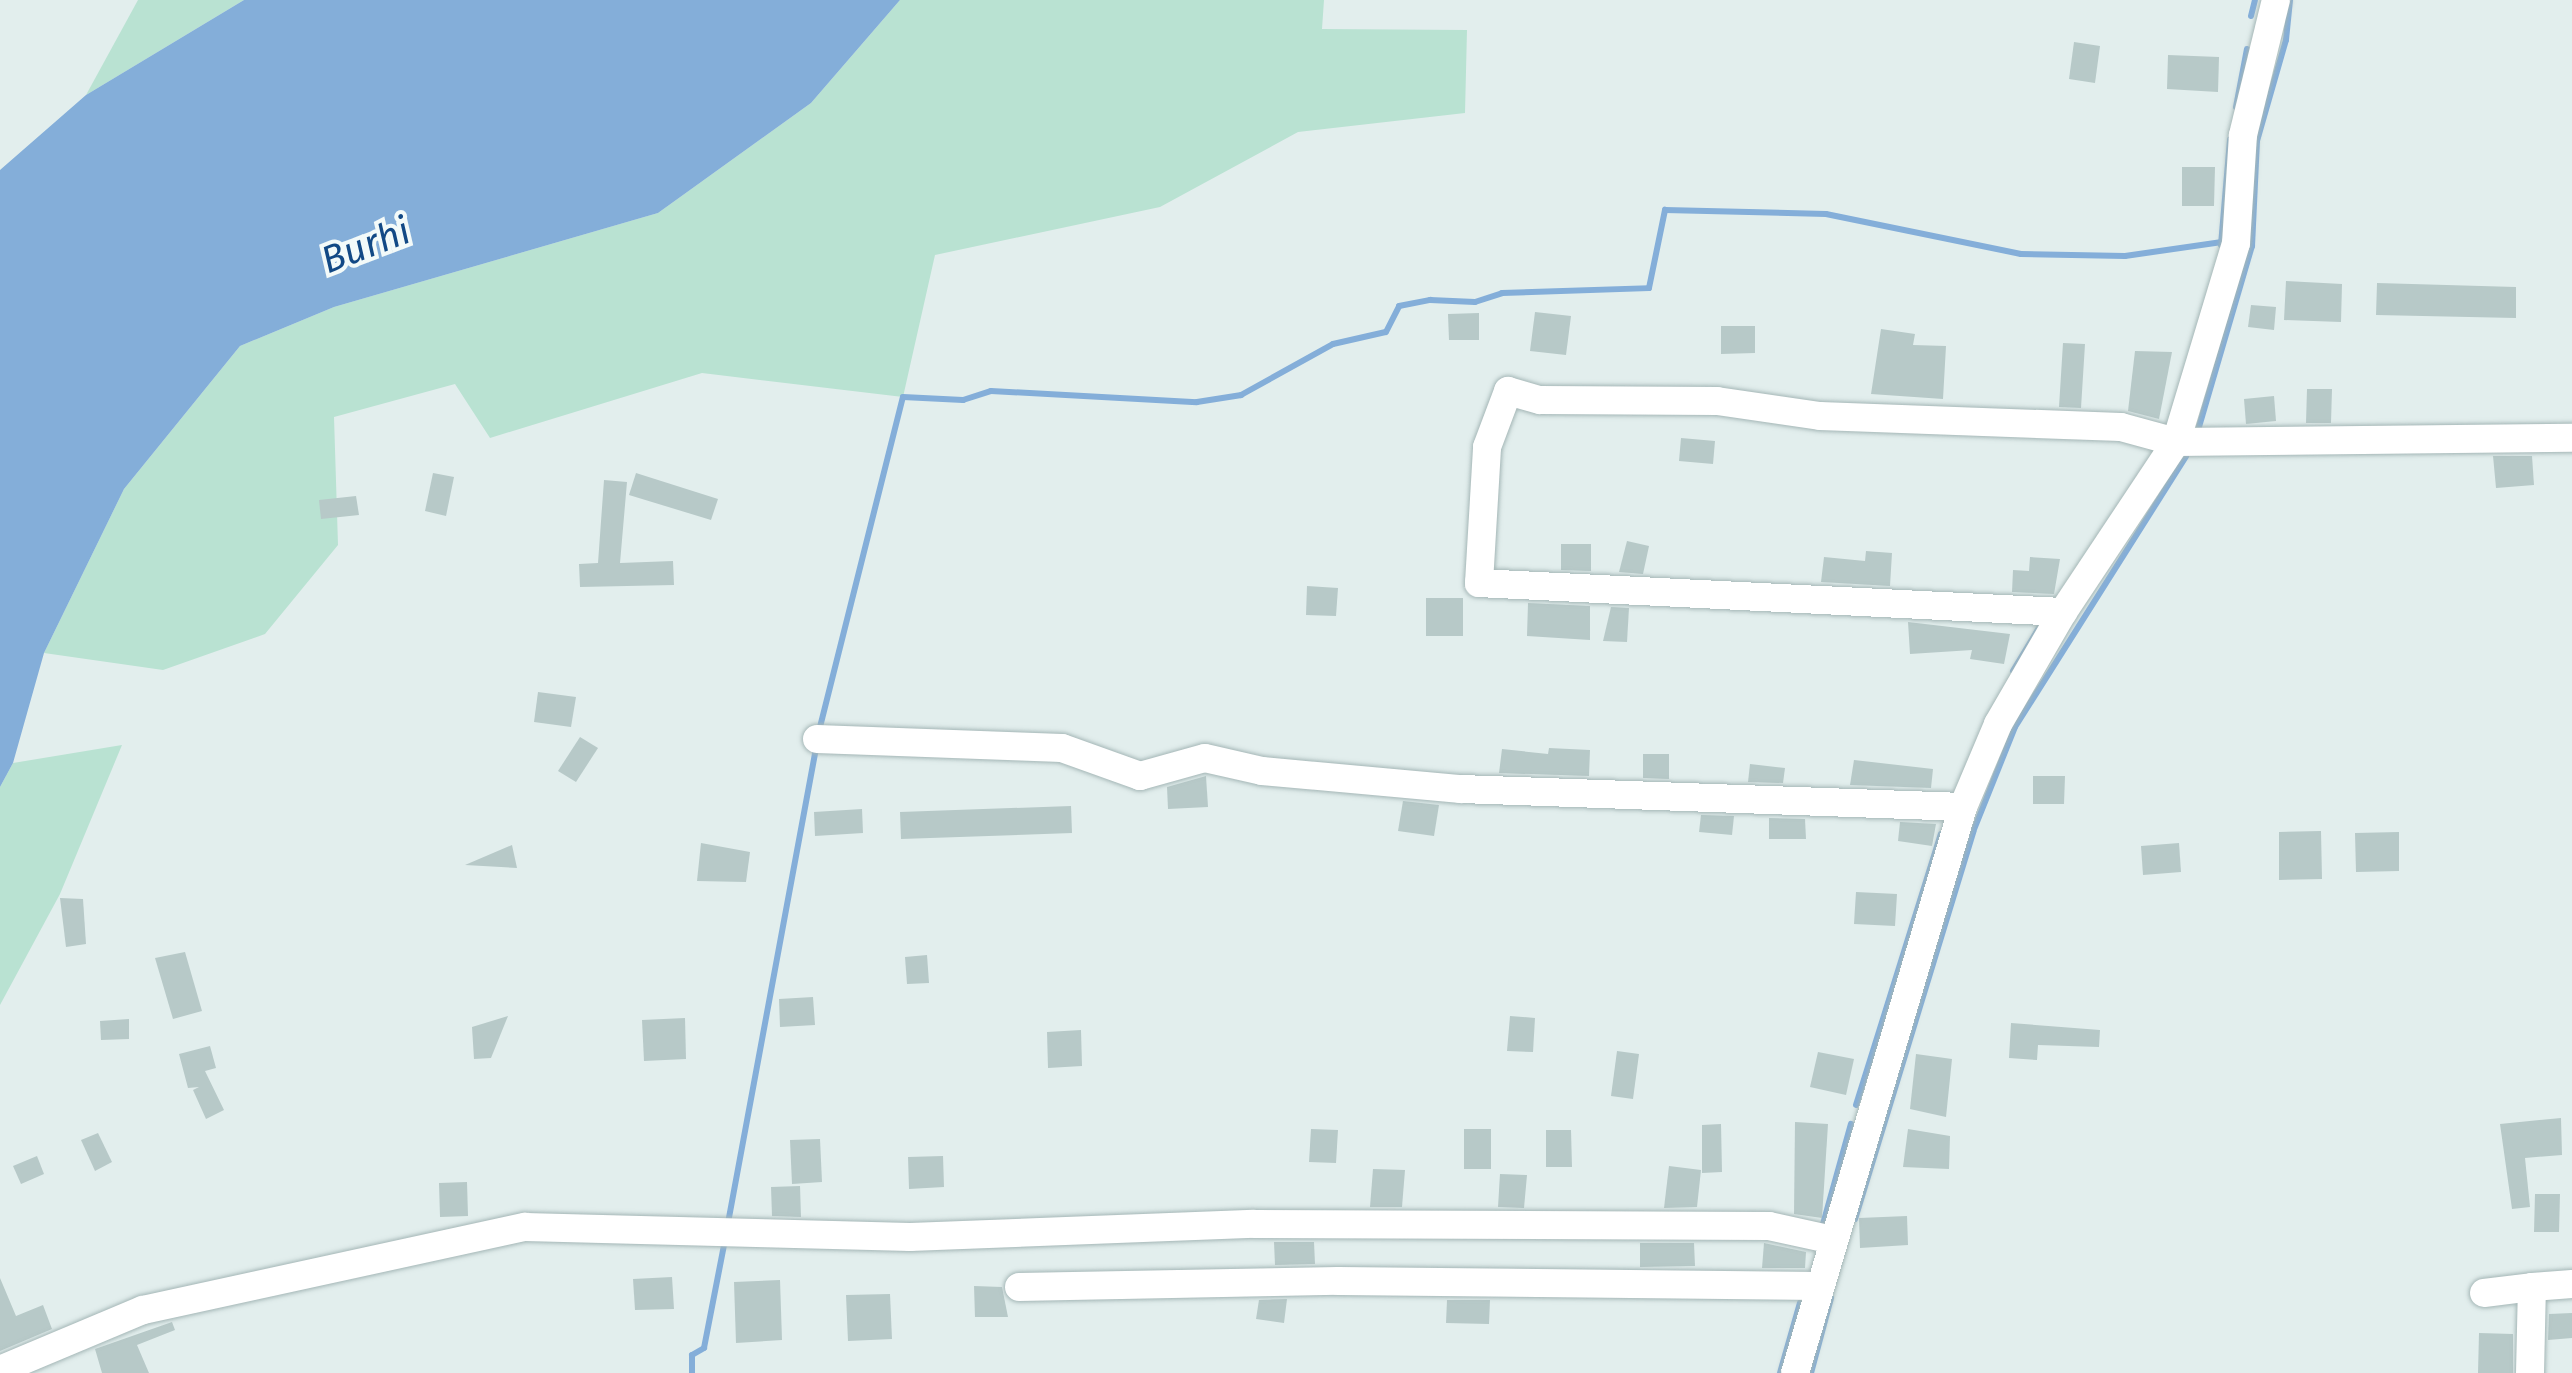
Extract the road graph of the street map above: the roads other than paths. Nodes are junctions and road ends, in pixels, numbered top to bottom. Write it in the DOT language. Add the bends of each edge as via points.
graph roads {
  1 [pos="2276,0"];
  2 [pos="2572,438"];
  3 [pos="2176,442"];
  4 [pos="2063,612"];
  5 [pos="817,739"];
  6 [pos="1964,807"];
  7 [pos="1833,1240"];
  8 [pos="2572,1284"];
  9 [pos="1020,1286"];
  10 [pos="1819,1286"];
  11 [pos="2532,1287"];
  12 [pos="2484,1293"];
  13 [pos="0,1370"];
  14 [pos="1795,1373"];
  15 [pos="2530,1373"];
  1 -- 3 [label="street" via="2242,135 2236,242"];
  2 -- 3 [label="street"];
  3 -- 4 [label="street"];
  3 -- 4 [label="street" via="2121,427 1820,416 1716,401 1540,400 1508,391 1487,448 1479,583"];
  4 -- 6 [label="street" via="1998,724"];
  5 -- 6 [label="street" via="1062,748 1140,776 1206,758 1262,771 1461,789"];
  6 -- 7 [label="street"];
  7 -- 10 [label="street"];
  7 -- 13 [label="street" via="1749,1226 1254,1224 910,1237 525,1227 143,1310"];
  8 -- 11 [label="street"];
  9 -- 10 [label="street"];
  10 -- 14 [label="street"];
  11 -- 12 [label="street"];
  11 -- 15 [label="street"];
}
